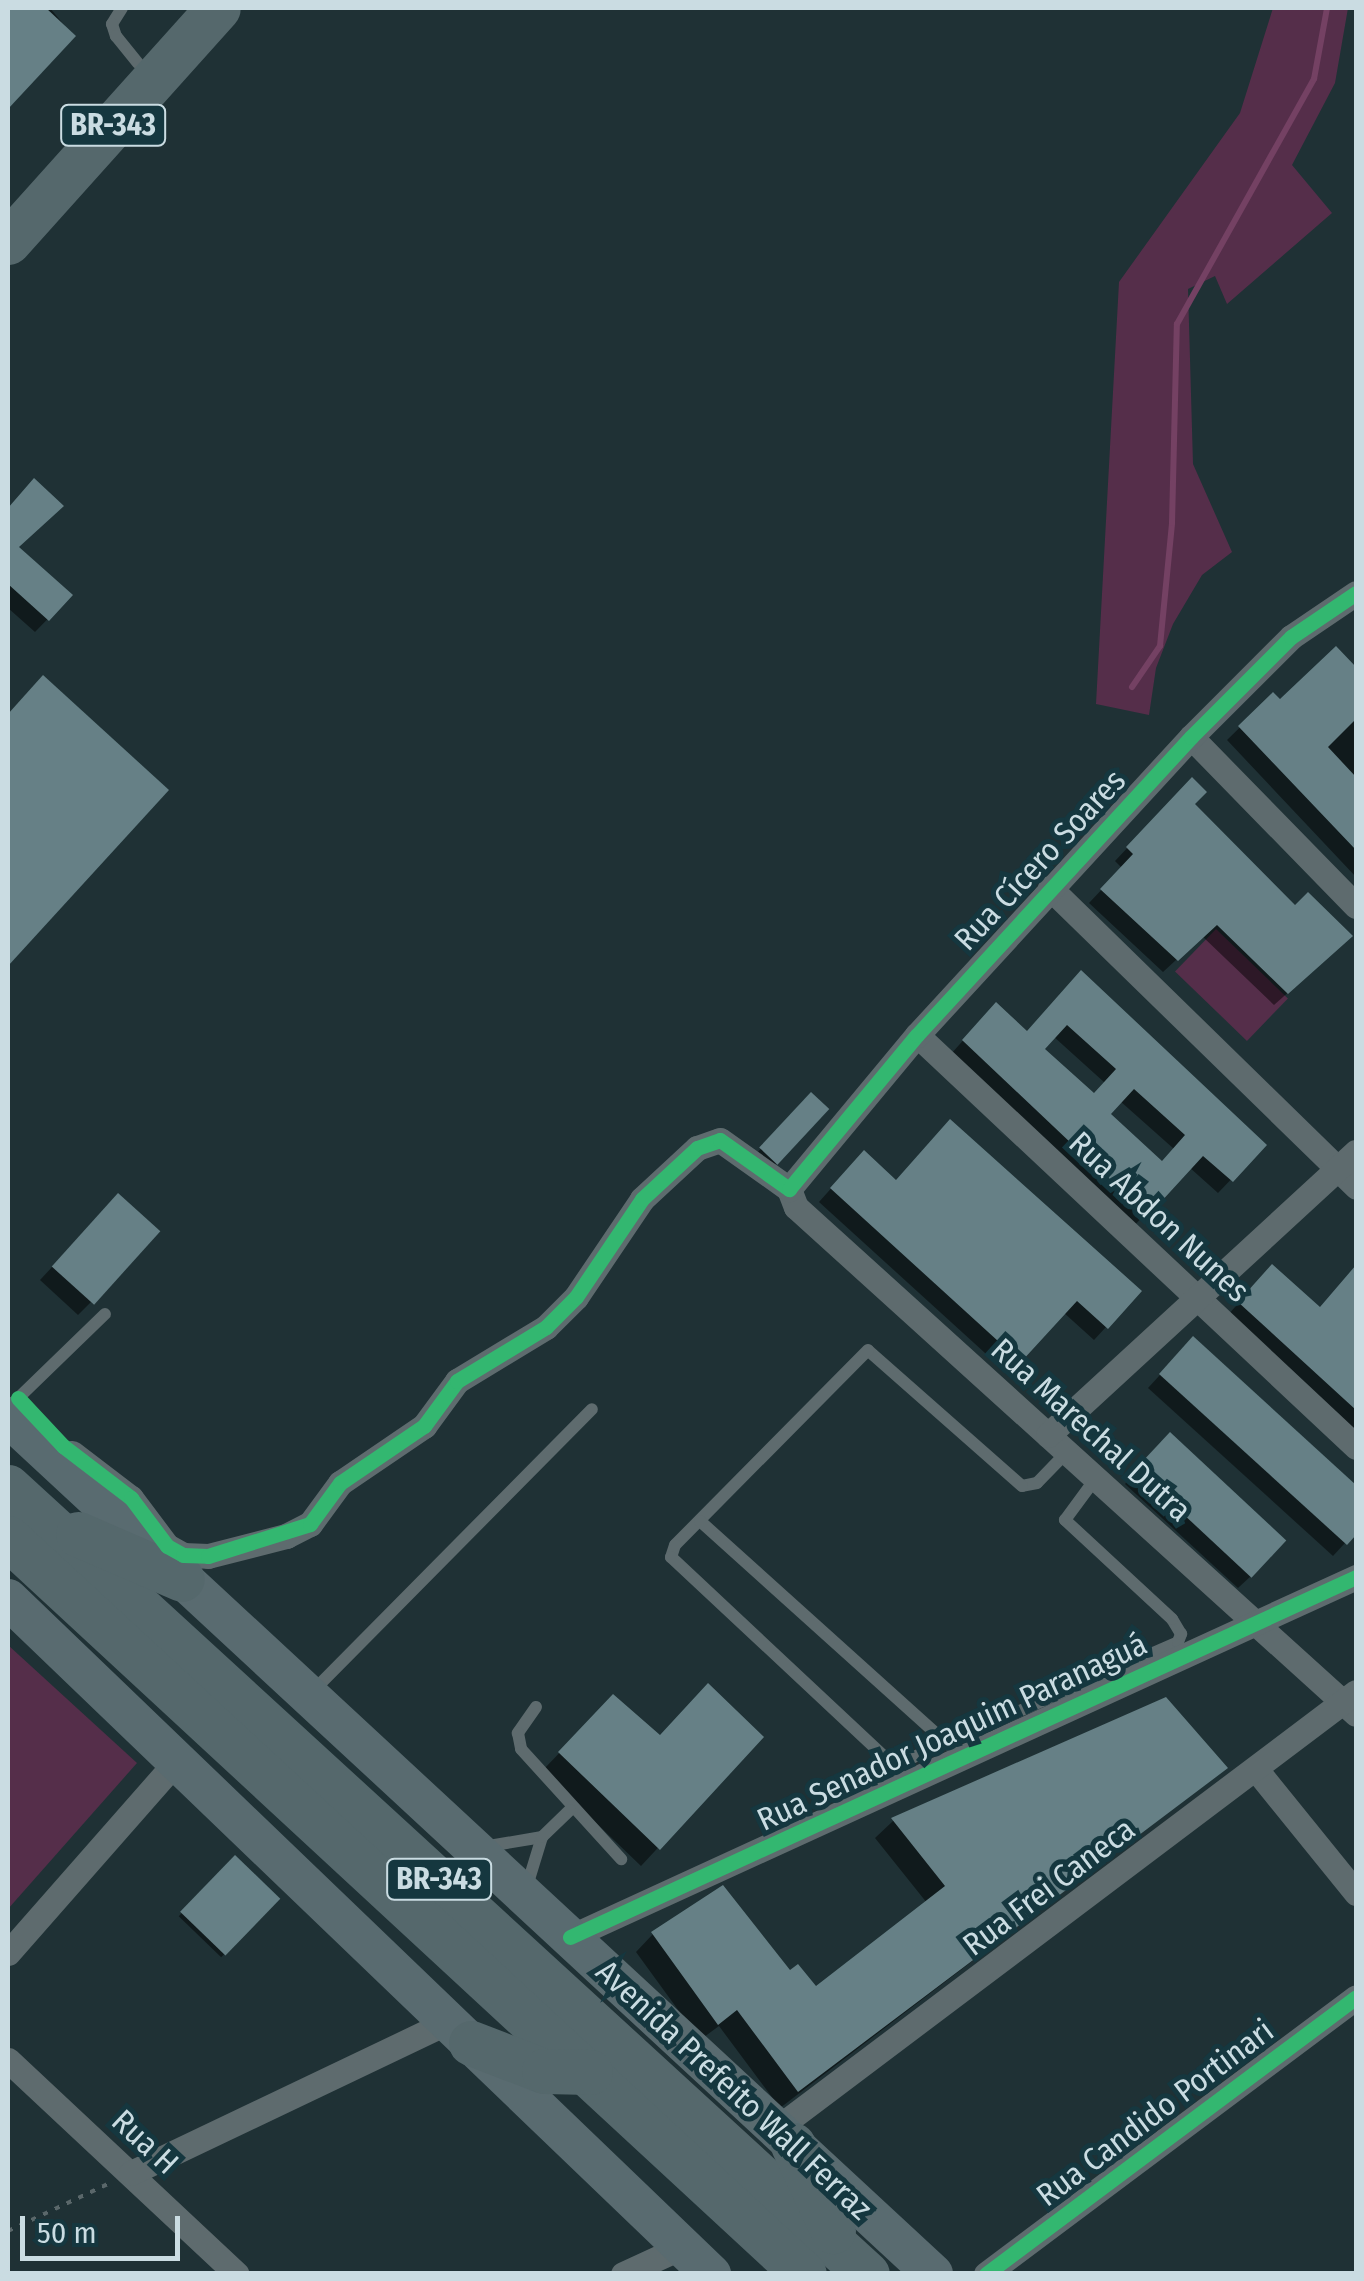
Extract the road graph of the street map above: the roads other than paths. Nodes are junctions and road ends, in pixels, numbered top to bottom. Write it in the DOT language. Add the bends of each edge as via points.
graph roads {
  1 [pos="122,8"];
  2 [pos="188,8"];
  3 [pos="218,8"];
  4 [pos="138,63"];
  5 [pos="8,204"];
  6 [pos="8,242"];
  7 [pos="1356,594"];
  8 [pos="1190,736"];
  9 [pos="1050,888"];
  10 [pos="1356,906"];
  11 [pos="917,1035"];
  12 [pos="1350,1169"];
  13 [pos="790,1188"];
  14 [pos="1197,1298"];
  15 [pos="105,1314"];
  16 [pos="11,1408"];
  17 [pos="592,1409"];
  18 [pos="1058,1443"];
  19 [pos="1356,1447"];
  20 [pos="1096,1478"];
  21 [pos="8,1488"];
  22 [pos="700,1521"];
  23 [pos="26,1528"];
  24 [pos="168,1560"];
  25 [pos="1356,1577"];
  26 [pos="8,1599"];
  27 [pos="1256,1623"];
  28 [pos="308,1696"];
  29 [pos="1352,1703"];
  30 [pos="536,1707"];
  31 [pos="948,1744"];
  32 [pos="174,1764"];
  33 [pos="1258,1772"];
  34 [pos="570,1810"];
  35 [pos="542,1836"];
  36 [pos="475,1848"];
  37 [pos="621,1859"];
  38 [pos="1356,1893"];
  39 [pos="525,1894"];
  40 [pos="570,1938"];
  41 [pos="8,1953"];
  42 [pos="1356,1996"];
  43 [pos="460,2033"];
  44 [pos="8,2060"];
  45 [pos="590,2072"];
  46 [pos="785,2137"];
  47 [pos="130,2173"];
  48 [pos="682,2247"];
  49 [pos="855,2262"];
  50 [pos="237,2274"];
  51 [pos="623,2274"];
  52 [pos="711,2274"];
  53 [pos="804,2274"];
  54 [pos="933,2274"];
  55 [pos="986,2274"];
  1 -- 4 [label="lane" via="112,24"];
  2 -- 4 [label="highway, BR-343"];
  3 -- 6 [label="highway, BR-343"];
  4 -- 5 [label="highway, BR-343"];
  7 -- 8 [label="street, Rua Cícero Soares" via="1292,637"];
  8 -- 9 [label="street, Rua Cícero Soares"];
  8 -- 10 [label="street"];
  9 -- 11 [label="street, Rua Cícero Soares"];
  9 -- 12 [label="street"];
  11 -- 13 [label="street, Rua Cícero Soares"];
  11 -- 14 [label="street, Rua Abdon Nunes"];
  12 -- 14 [label="street"];
  13 -- 18 [label="street, Rua Marechal Dutra" via="796,1206"];
  13 -- 24 [label="street, Rua Marechal Dutra" via="720,1140 697,1148 642,1199 576,1297 546,1327 457,1381 424,1426 340,1483 310,1524 208,1556"];
  14 -- 18 [label="street"];
  14 -- 19 [label="street, Rua Abdon Nunes"];
  15 -- 16 [label="lane"];
  16 -- 24 [label="main road, Avenida Prefeito Wall Ferraz"];
  17 -- 28 [label="lane"];
  18 -- 20 [label="street, Rua Marechal Dutra"];
  18 -- 22 [label="lane" via="1038,1484 1022,1486 868,1350"];
  20 -- 27 [label="street, Rua Marechal Dutra"];
  20 -- 31 [label="lane" via="1066,1520 1178,1625 1178,1642"];
  21 -- 23 [label="highway, Avenida Prefeito Wall Ferraz / BR-343"];
  22 -- 31 [label="lane"];
  22 -- 31 [label="lane" via="675,1546 678,1569 886,1758 900,1762"];
  23 -- 24 [label="highway"];
  23 -- 45 [label="highway, Avenida Prefeito Wall Ferraz"];
  23 -- 49 [label="highway, Avenida Prefeito Wall Ferraz / BR-343"];
  24 -- 28 [label="main road, Avenida Prefeito Wall Ferraz"];
  25 -- 27 [label="street, Rua Senador Joaquim Paranaguá"];
  26 -- 32 [label="main road, BR-343"];
  27 -- 29 [label="street, Rua Marechal Dutra"];
  27 -- 40 [label="street, Rua Senador Joaquim Paranaguá"];
  28 -- 36 [label="main road, Avenida Prefeito Wall Ferraz"];
  29 -- 33 [label="street, Rua Frei Caneca"];
  30 -- 34 [label="lane" via="518,1733 521,1748"];
  32 -- 41 [label="street"];
  32 -- 43 [label="main road, BR-343"];
  33 -- 38 [label="street"];
  33 -- 46 [label="street, Rua Frei Caneca"];
  34 -- 35 [label="lane"];
  34 -- 37 [label="lane"];
  35 -- 36 [label="lane"];
  35 -- 39 [label="lane"];
  36 -- 39 [label="main road, Avenida Prefeito Wall Ferraz"];
  39 -- 40 [label="main road, Avenida Prefeito Wall Ferraz"];
  40 -- 46 [label="main road, Avenida Prefeito Wall Ferraz"];
  42 -- 55 [label="street, Rua Candido Portinari"];
  43 -- 45 [label="highway, BR-343" via="544,2072"];
  43 -- 47 [label="street"];
  43 -- 48 [label="main road"];
  44 -- 47 [label="street, Rua H"];
  45 -- 53 [label="highway, Avenida Prefeito Wall Ferraz"];
  46 -- 49 [label="highway"];
  46 -- 54 [label="main road, Avenida Prefeito Wall Ferraz"];
  47 -- 50 [label="street, Rua H"];
  48 -- 51 [label="street"];
  48 -- 52 [label="main road"];
}
